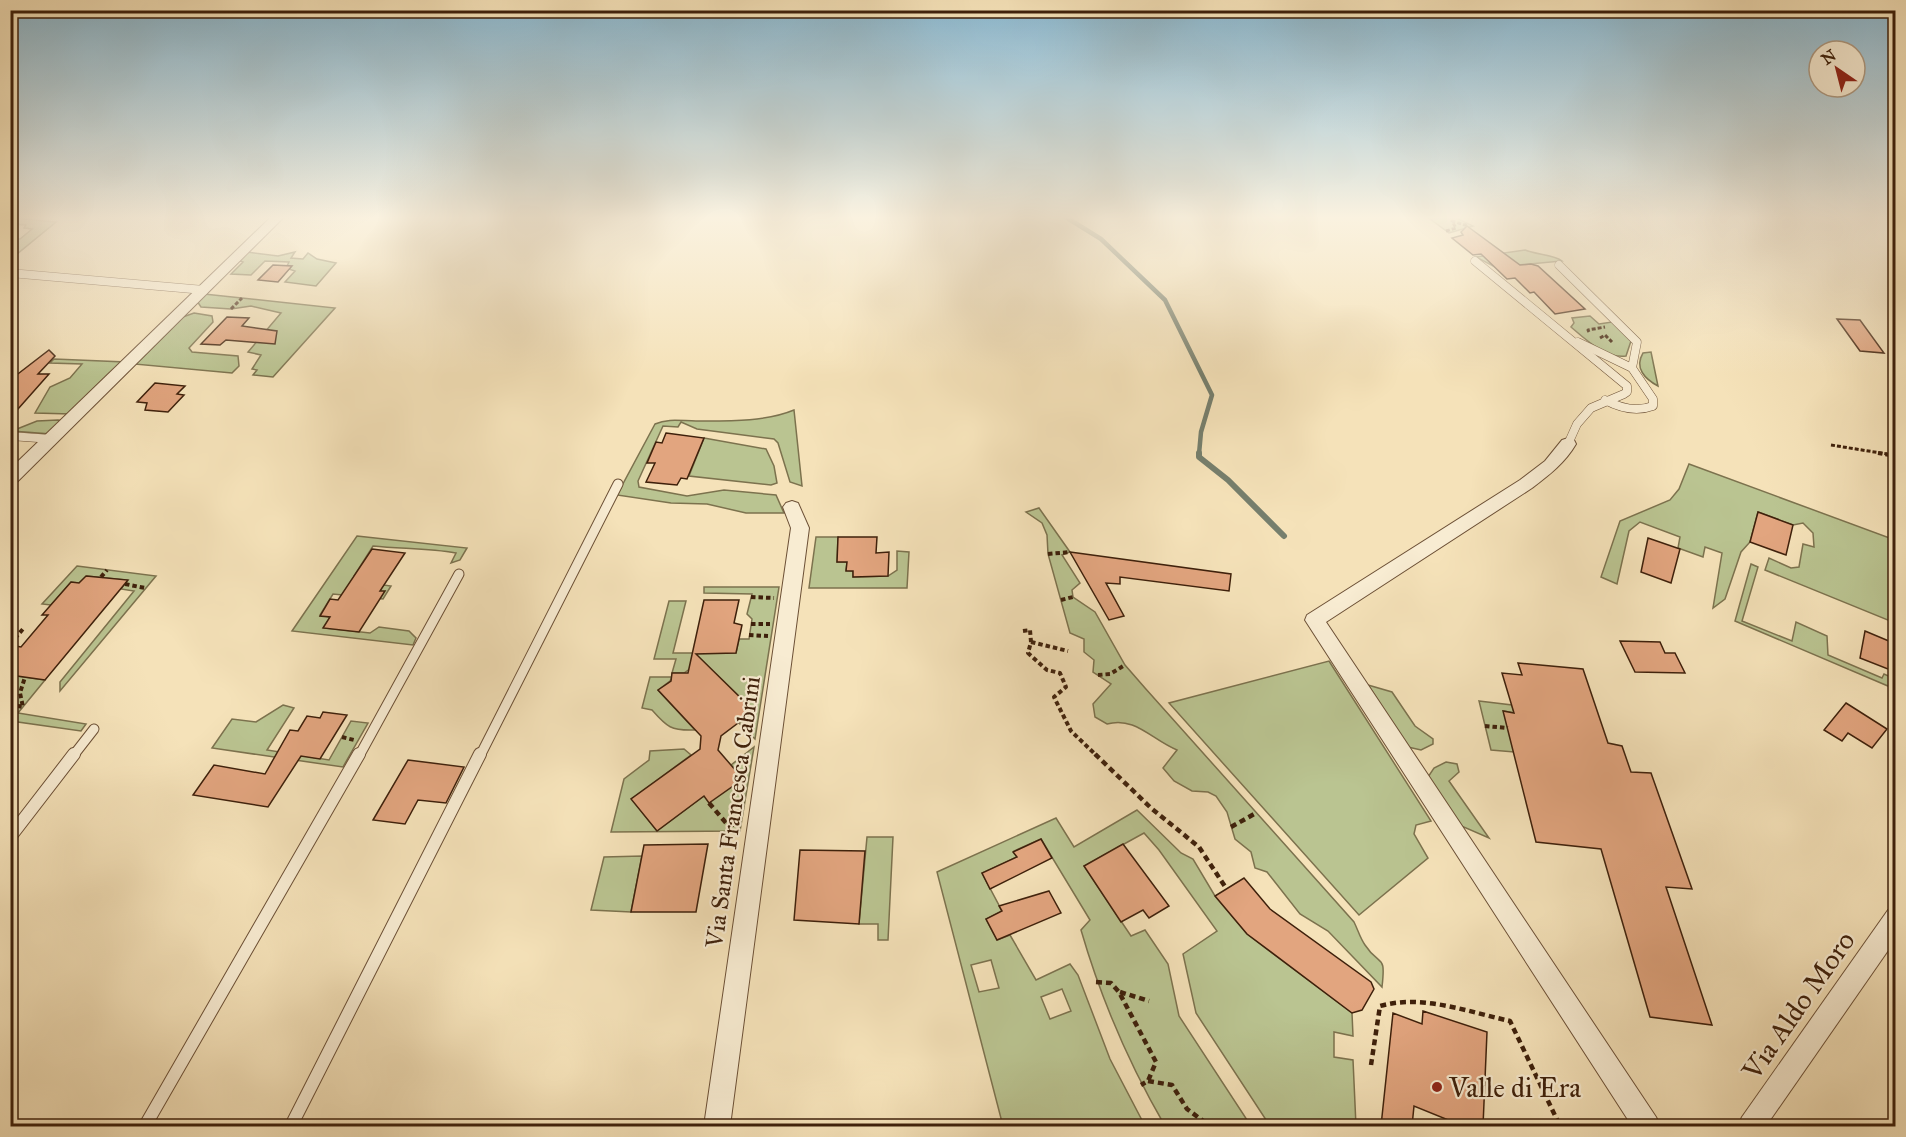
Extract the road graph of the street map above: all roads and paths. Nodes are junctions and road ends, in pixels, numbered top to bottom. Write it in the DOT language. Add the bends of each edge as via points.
graph roads {
  1 [pos="225,269"];
  2 [pos="1485,269"];
  3 [pos="1562,269"];
  4 [pos="10,273"];
  5 [pos="204,290"];
  6 [pos="242,298"];
  7 [pos="231,309"];
  8 [pos="1598,327"];
  9 [pos="1605,335"];
  10 [pos="1569,338"];
  11 [pos="1632,368"];
  12 [pos="1605,400"];
  13 [pos="10,436"];
  14 [pos="52,439"];
  15 [pos="1568,444"];
  16 [pos="1831,445"];
  17 [pos="1896,456"];
  18 [pos="10,480"];
  19 [pos="618,484"];
  20 [pos="792,507"];
  21 [pos="1070,552"];
  22 [pos="1048,554"];
  23 [pos="107,570"];
  24 [pos="459,574"];
  25 [pos="101,577"];
  26 [pos="125,584"];
  27 [pos="146,588"];
  28 [pos="751,597"];
  29 [pos="1073,597"];
  30 [pos="777,598"];
  31 [pos="1060,600"];
  32 [pos="751,624"];
  33 [pos="773,624"];
  34 [pos="23,629"];
  35 [pos="1023,631"];
  36 [pos="749,635"];
  37 [pos="771,636"];
  38 [pos="1032,642"];
  39 [pos="10,644"];
  40 [pos="1068,651"];
  41 [pos="1125,665"];
  42 [pos="1098,675"];
  43 [pos="25,677"];
  44 [pos="10,704"];
  45 [pos="1485,726"];
  46 [pos="1508,728"];
  47 [pos="94,729"];
  48 [pos="709,803"];
  49 [pos="1256,813"];
  50 [pos="741,825"];
  51 [pos="1231,827"];
  52 [pos="10,837"];
  53 [pos="1226,888"];
  54 [pos="1896,918"];
  55 [pos="1096,981"];
  56 [pos="1119,992"];
  57 [pos="1149,1001"];
  58 [pos="1371,1065"];
  59 [pos="1149,1081"];
  60 [pos="1141,1085"];
  61 [pos="145,1126"];
  62 [pos="291,1126"];
  63 [pos="717,1126"];
  64 [pos="1210,1126"];
  65 [pos="1560,1126"];
  66 [pos="1647,1126"];
  67 [pos="1751,1126"];
  1 -- 5 [label="street"];
  2 -- 10 [label="lane"];
  3 -- 11 [label="lane" via="1634,337"];
  4 -- 5 [label="lane"];
  5 -- 14 [label="street"];
  6 -- 7 [label="path"];
  8 -- 9 [label="path"];
  10 -- 11 [label="lane"];
  10 -- 12 [label="lane" via="1627,386 1622,397"];
  11 -- 12 [label="lane" via="1653,399 1653,406 1638,410"];
  12 -- 15 [label="lane" via="1592,405 1581,416"];
  13 -- 14 [label="lane"];
  14 -- 18 [label="street"];
  15 -- 66 [label="street" via="1551,465 1526,484 1314,620"];
  16 -- 17 [label="path"];
  19 -- 62 [label="lane"];
  20 -- 63 [label="street, Via Santa Francesca Cabrini" via="800,528"];
  21 -- 22 [label="path"];
  23 -- 25 [label="path"];
  24 -- 61 [label="lane"];
  26 -- 27 [label="path"];
  28 -- 30 [label="path"];
  29 -- 31 [label="path"];
  32 -- 33 [label="path"];
  34 -- 39 [label="path"];
  35 -- 38 [label="path" via="1030,630"];
  36 -- 37 [label="path"];
  38 -- 40 [label="path"];
  38 -- 53 [label="path" via="1028,653 1063,680 1066,687 1054,698 1071,731 1199,847"];
  41 -- 42 [label="path" via="1110,674"];
  43 -- 44 [label="path" via="20,693 23,707"];
  45 -- 46 [label="path"];
  47 -- 52 [label="lane"];
  48 -- 50 [label="path" via="727,824"];
  49 -- 51 [label="path"];
  54 -- 67 [label="street, Via Aldo Moro"];
  55 -- 56 [label="path" via="1111,983"];
  56 -- 57 [label="path"];
  56 -- 59 [label="path" via="1156,1062"];
  58 -- 65 [label="path" via="1380,1006 1387,1003 1411,1001 1510,1021"];
  59 -- 60 [label="path"];
  59 -- 64 [label="path" via="1162,1081 1177,1088 1186,1108"];
}
